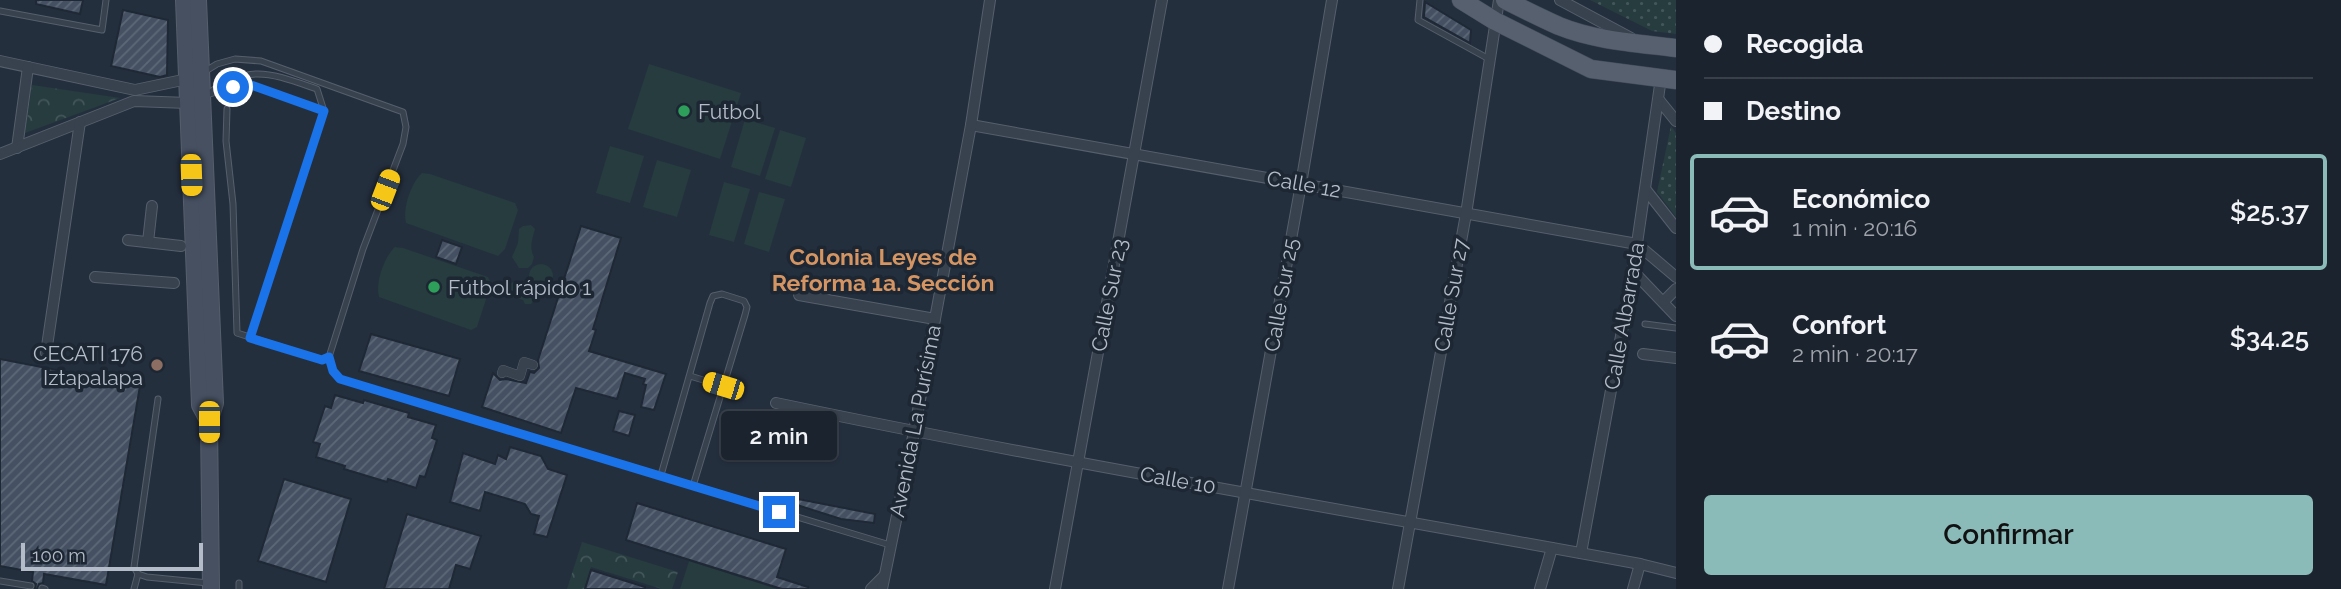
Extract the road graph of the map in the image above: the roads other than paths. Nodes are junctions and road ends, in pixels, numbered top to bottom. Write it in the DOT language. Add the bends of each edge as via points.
graph roads {
  1 [pos="106,0"];
  2 [pos="184,0"];
  3 [pos="198,0"];
  4 [pos="990,0"];
  5 [pos="1162,0"];
  6 [pos="1332,0"];
  7 [pos="1420,0"];
  8 [pos="1461,0"];
  9 [pos="1499,0"];
  10 [pos="1505,0"];
  11 [pos="1560,0"];
  12 [pos="0,11"];
  13 [pos="1495,21"];
  14 [pos="1643,44"];
  15 [pos="1676,48"];
  16 [pos="1489,59"];
  17 [pos="0,61"];
  18 [pos="28,67"];
  19 [pos="195,77"];
  20 [pos="1669,79"];
  21 [pos="135,96"];
  22 [pos="196,100"];
  23 [pos="1659,100"];
  24 [pos="227,108"];
  25 [pos="324,111"];
  26 [pos="1676,121"];
  27 [pos="80,122"];
  28 [pos="971,125"];
  29 [pos="17,148"];
  30 [pos="0,154"];
  31 [pos="1136,154"];
  32 [pos="1301,184"];
  33 [pos="1646,190"];
  34 [pos="152,206"];
  35 [pos="1466,214"];
  36 [pos="1676,228"];
  37 [pos="128,240"];
  38 [pos="148,242"];
  39 [pos="1637,244"];
  40 [pos="188,247"];
  41 [pos="1633,271"];
  42 [pos="95,277"];
  43 [pos="1676,277"];
  44 [pos="174,283"];
  45 [pos="195,285"];
  46 [pos="1676,289"];
  47 [pos="799,295"];
  48 [pos="1664,301"];
  49 [pos="1676,316"];
  50 [pos="935,319"];
  51 [pos="1645,324"];
  52 [pos="1676,328"];
  53 [pos="250,338"];
  54 [pos="46,353"];
  55 [pos="1643,354"];
  56 [pos="329,357"];
  57 [pos="1676,358"];
  58 [pos="533,365"];
  59 [pos="502,373"];
  60 [pos="690,376"];
  61 [pos="723,386"];
  62 [pos="158,399"];
  63 [pos="776,403"];
  64 [pos="209,422"];
  65 [pos="914,432"];
  66 [pos="1078,463"];
  67 [pos="661,475"];
  68 [pos="693,486"];
  69 [pos="1245,492"];
  70 [pos="1410,521"];
  71 [pos="890,545"];
  72 [pos="1552,548"];
  73 [pos="1581,553"];
  74 [pos="1640,564"];
  75 [pos="1676,573"];
  76 [pos="138,574"];
  77 [pos="884,576"];
  78 [pos="0,581"];
  79 [pos="31,586"];
  80 [pos="211,586"];
  81 [pos="134,589"];
  82 [pos="871,589"];
  83 [pos="882,589"];
  84 [pos="1055,589"];
  85 [pos="1227,589"];
  86 [pos="1398,589"];
  87 [pos="1540,589"];
  88 [pos="1633,589"];
  1 -- 12 [label="lane" via="102,30"];
  2 -- 19 [label="main road"];
  3 -- 19 [label="main road"];
  4 -- 28 [label="street, Avenida La Purísima"];
  5 -- 31 [label="street, Calle Sur 23"];
  6 -- 32 [label="street, Calle Sur 25"];
  7 -- 16 [label="lane" via="1418,20"];
  8 -- 13 [label="main road"];
  9 -- 13 [label="street, Calle Sur 27"];
  10 -- 14 [label="main road" via="1560,27"];
  11 -- 14 [label="street"];
  13 -- 16 [label="street, Calle Sur 27"];
  13 -- 20 [label="main road" via="1591,69"];
  14 -- 15 [label="main road"];
  16 -- 35 [label="street, Calle Sur 27"];
  17 -- 18 [label="street"];
  18 -- 21 [label="street"];
  18 -- 29 [label="street"];
  19 -- 21 [label="street"];
  19 -- 22 [label="main road"];
  19 -- 56 [label="lane" via="226,61 261,61 403,112 403,144"];
  20 -- 23 [label="street, Calle Albarrada"];
  21 -- 22 [label="street"];
  21 -- 27 [label="street"];
  22 -- 25 [label="lane" via="251,85"];
  22 -- 25 [label="lane" via="226,80 273,74 317,89"];
  22 -- 40 [label="main road"];
  22 -- 64 [label="main road" via="215,403"];
  23 -- 26 [label="street"];
  23 -- 33 [label="street, Calle Albarrada"];
  24 -- 53 [label="lane" via="237,333"];
  25 -- 53 [label="lane"];
  27 -- 29 [label="street"];
  27 -- 54 [label="street"];
  28 -- 31 [label="street, Calle 12"];
  28 -- 50 [label="street, Avenida La Purísima"];
  29 -- 30 [label="street"];
  31 -- 32 [label="street, Calle 12"];
  31 -- 66 [label="street, Calle Sur 23"];
  32 -- 35 [label="street, Calle 12"];
  32 -- 69 [label="street, Calle Sur 25"];
  33 -- 36 [label="street"];
  33 -- 39 [label="street, Calle Albarrada"];
  34 -- 38 [label="street"];
  35 -- 39 [label="street, Calle 12"];
  35 -- 70 [label="street, Calle Sur 27"];
  37 -- 38 [label="street"];
  38 -- 40 [label="street"];
  39 -- 41 [label="street, Calle Albarrada"];
  39 -- 43 [label="street"];
  40 -- 45 [label="main road"];
  41 -- 48 [label="street"];
  41 -- 73 [label="street, Calle Albarrada"];
  42 -- 44 [label="street"];
  44 -- 45 [label="lane"];
  45 -- 64 [label="main road" via="200,405"];
  46 -- 48 [label="street"];
  47 -- 50 [label="street"];
  48 -- 49 [label="street"];
  50 -- 65 [label="street, Avenida La Purísima"];
  51 -- 52 [label="lane"];
  53 -- 56 [label="lane" via="322,360"];
  55 -- 57 [label="street"];
  56 -- 67 [label="lane" via="340,379"];
  58 -- 59 [label="street" via="524,362 520,376"];
  60 -- 61 [label="lane"];
  60 -- 61 [label="lane" via="713,296 722,294 744,301 747,307"];
  60 -- 67 [label="lane"];
  61 -- 68 [label="lane"];
  62 -- 76 [label="lane" via="134,560"];
  63 -- 65 [label="street, Calle 10"];
  64 -- 80 [label="main road"];
  65 -- 66 [label="street, Calle 10"];
  65 -- 71 [label="street, Avenida La Purísima"];
  66 -- 69 [label="street, Calle 10"];
  66 -- 84 [label="street, Calle Sur 23"];
  67 -- 68 [label="lane"];
  68 -- 71 [label="lane"];
  69 -- 70 [label="street, Calle 10"];
  69 -- 85 [label="street, Calle Sur 25"];
  70 -- 72 [label="street, Calle 10"];
  70 -- 86 [label="street, Calle Sur 27"];
  71 -- 77 [label="street, Avenida La Purísima"];
  72 -- 73 [label="street, Calle 10"];
  72 -- 87 [label="street"];
  73 -- 74 [label="street, Calle 10"];
  74 -- 75 [label="street, Calle 10"];
  74 -- 88 [label="street"];
  76 -- 80 [label="lane"];
  76 -- 81 [label="lane"];
  77 -- 82 [label="street"];
  77 -- 83 [label="street, Avenida La Purísima"];
  78 -- 79 [label="lane"];
}
